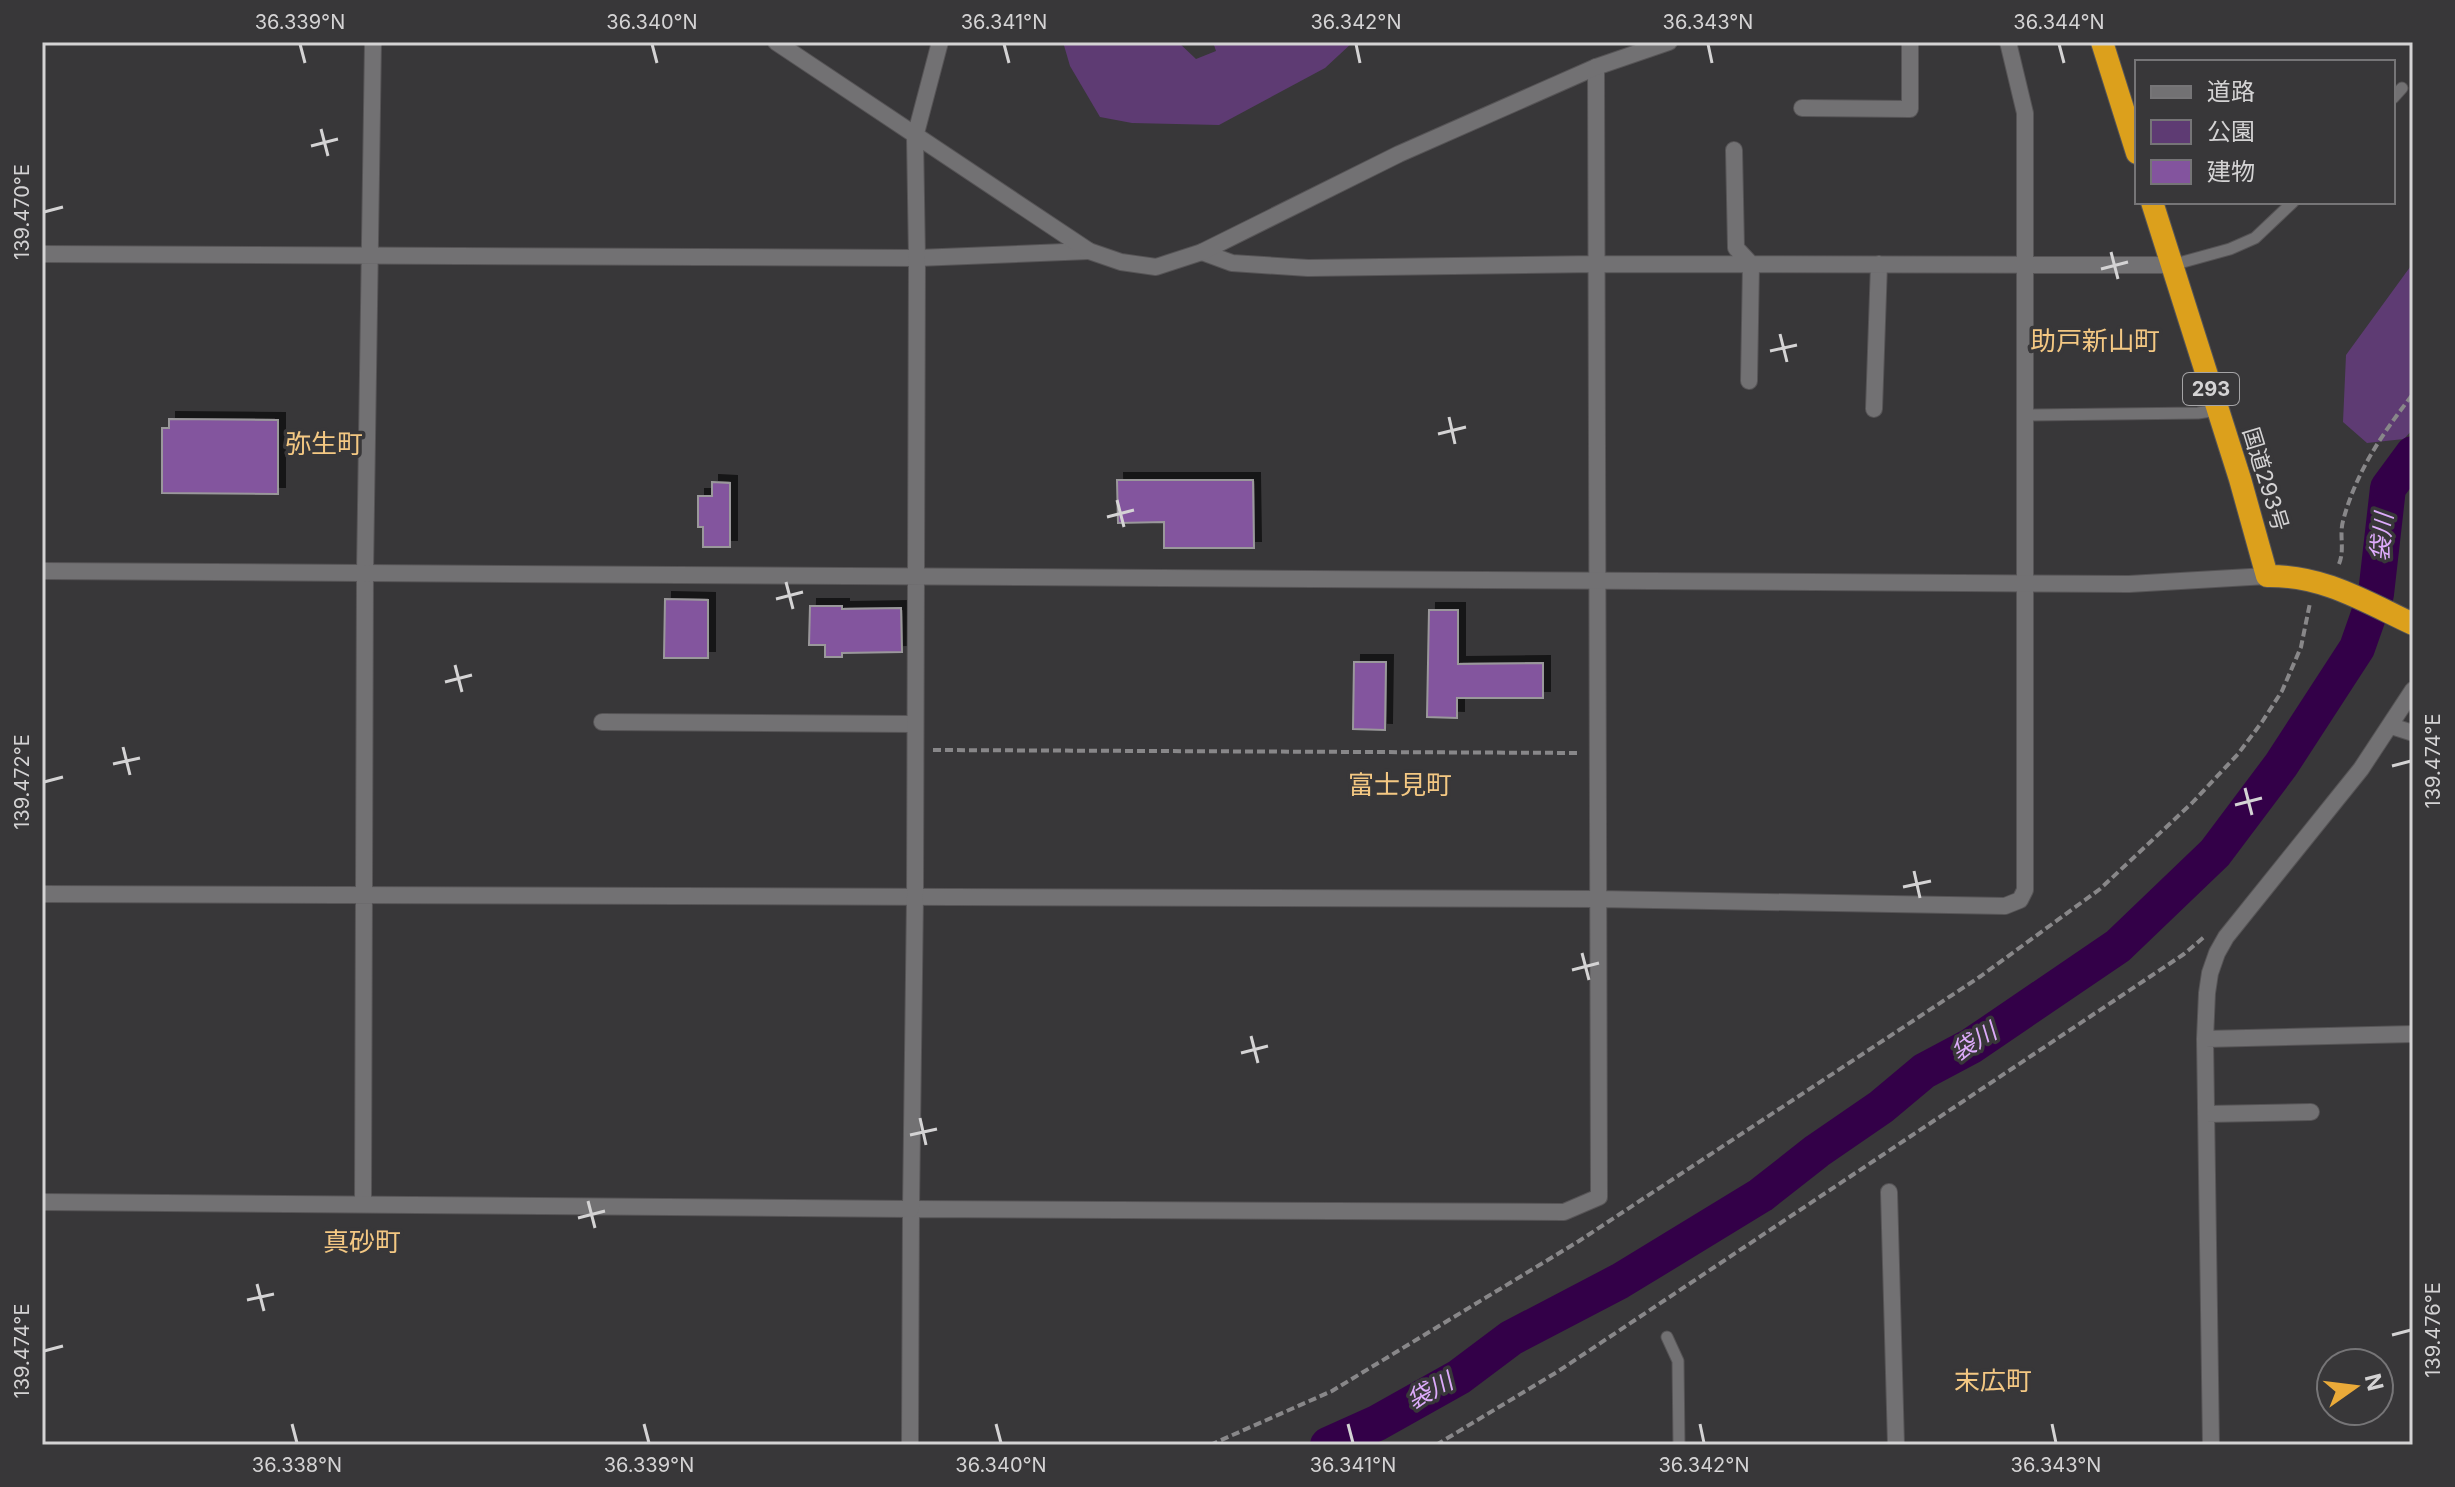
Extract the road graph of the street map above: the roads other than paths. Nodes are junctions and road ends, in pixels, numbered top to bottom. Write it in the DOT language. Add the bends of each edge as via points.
graph roads {
  1 [pos="373,42"];
  2 [pos="778,42"];
  3 [pos="940,42"];
  4 [pos="1669,42"];
  5 [pos="1910,42"];
  6 [pos="2008,42"];
  7 [pos="2102,42"];
  8 [pos="1596,67"];
  9 [pos="2402,88"];
  10 [pos="2395,96"];
  11 [pos="1802,108"];
  12 [pos="915,137"];
  13 [pos="2135,147"];
  14 [pos="1734,150"];
  15 [pos="2153,204"];
  16 [pos="2291,204"];
  17 [pos="1089,251"];
  18 [pos="1202,252"];
  19 [pos="42,254"];
  20 [pos="371,256"];
  21 [pos="917,258"];
  22 [pos="2023,263"];
  23 [pos="1596,264"];
  24 [pos="1751,264"];
  25 [pos="1879,264"];
  26 [pos="2172,265"];
  27 [pos="1749,381"];
  28 [pos="1874,409"];
  29 [pos="2218,410"];
  30 [pos="2023,415"];
  31 [pos="42,571"];
  32 [pos="365,572"];
  33 [pos="915,576"];
  34 [pos="2267,576"];
  35 [pos="1599,579"];
  36 [pos="2023,582"];
  37 [pos="2413,624"];
  38 [pos="2413,690"];
  39 [pos="602,722"];
  40 [pos="914,724"];
  41 [pos="2391,726"];
  42 [pos="2413,733"];
  43 [pos="42,894"];
  44 [pos="364,895"];
  45 [pos="915,897"];
  46 [pos="1598,899"];
  47 [pos="2413,1034"];
  48 [pos="2205,1039"];
  49 [pos="2311,1112"];
  50 [pos="2206,1114"];
  51 [pos="1889,1192"];
  52 [pos="42,1202"];
  53 [pos="363,1203"];
  54 [pos="911,1209"];
  55 [pos="1667,1337"];
  56 [pos="910,1445"];
  57 [pos="1679,1445"];
  58 [pos="1896,1445"];
  59 [pos="2211,1445"];
  1 -- 20 [label="street"];
  2 -- 12 [label="street"];
  3 -- 12 [label="street"];
  4 -- 8 [label="street"];
  5 -- 11 [label="street" via="1910,109"];
  6 -- 22 [label="street" via="2025,113"];
  7 -- 13 [label="highway"];
  8 -- 18 [label="street" via="1399,154"];
  8 -- 23 [label="street"];
  9 -- 10 [label="lane"];
  12 -- 17 [label="street"];
  12 -- 21 [label="street"];
  14 -- 24 [label="street" via="1736,248"];
  15 -- 26 [label="highway, 国道293号 / 293"];
  16 -- 26 [label="lane" via="2255,238"];
  17 -- 18 [label="street" via="1156,267"];
  17 -- 21 [label="street"];
  18 -- 23 [label="street" via="1232,263 1308,268"];
  19 -- 20 [label="street"];
  20 -- 21 [label="street"];
  20 -- 32 [label="street"];
  21 -- 33 [label="street"];
  22 -- 25 [label="street"];
  22 -- 26 [label="street"];
  22 -- 30 [label="street"];
  23 -- 24 [label="street"];
  23 -- 35 [label="street"];
  24 -- 25 [label="street"];
  24 -- 27 [label="street"];
  25 -- 28 [label="street"];
  26 -- 29 [label="highway, 国道293号 / 293"];
  29 -- 30 [label="lane"];
  29 -- 34 [label="highway, 国道293号 / 293"];
  30 -- 36 [label="street"];
  31 -- 32 [label="street"];
  32 -- 33 [label="street"];
  32 -- 44 [label="street"];
  33 -- 35 [label="street"];
  33 -- 40 [label="street"];
  34 -- 36 [label="street" via="2156,584"];
  34 -- 37 [label="highway" via="2336,575"];
  35 -- 36 [label="street"];
  35 -- 46 [label="street"];
  36 -- 46 [label="street" via="2025,890 2020,900 2005,906"];
  38 -- 41 [label="street"];
  39 -- 40 [label="street"];
  40 -- 45 [label="street"];
  41 -- 42 [label="street"];
  41 -- 48 [label="street" via="2221,945 2210,973"];
  43 -- 44 [label="street"];
  44 -- 45 [label="street"];
  44 -- 53 [label="street"];
  45 -- 46 [label="street"];
  45 -- 54 [label="street"];
  46 -- 54 [label="street" via="1599,1197 1564,1212"];
  47 -- 48 [label="street"];
  48 -- 50 [label="street"];
  49 -- 50 [label="street"];
  50 -- 59 [label="street"];
  51 -- 58 [label="street"];
  52 -- 53 [label="street"];
  53 -- 54 [label="street"];
  54 -- 56 [label="street"];
  55 -- 57 [label="lane" via="1678,1361"];
}
